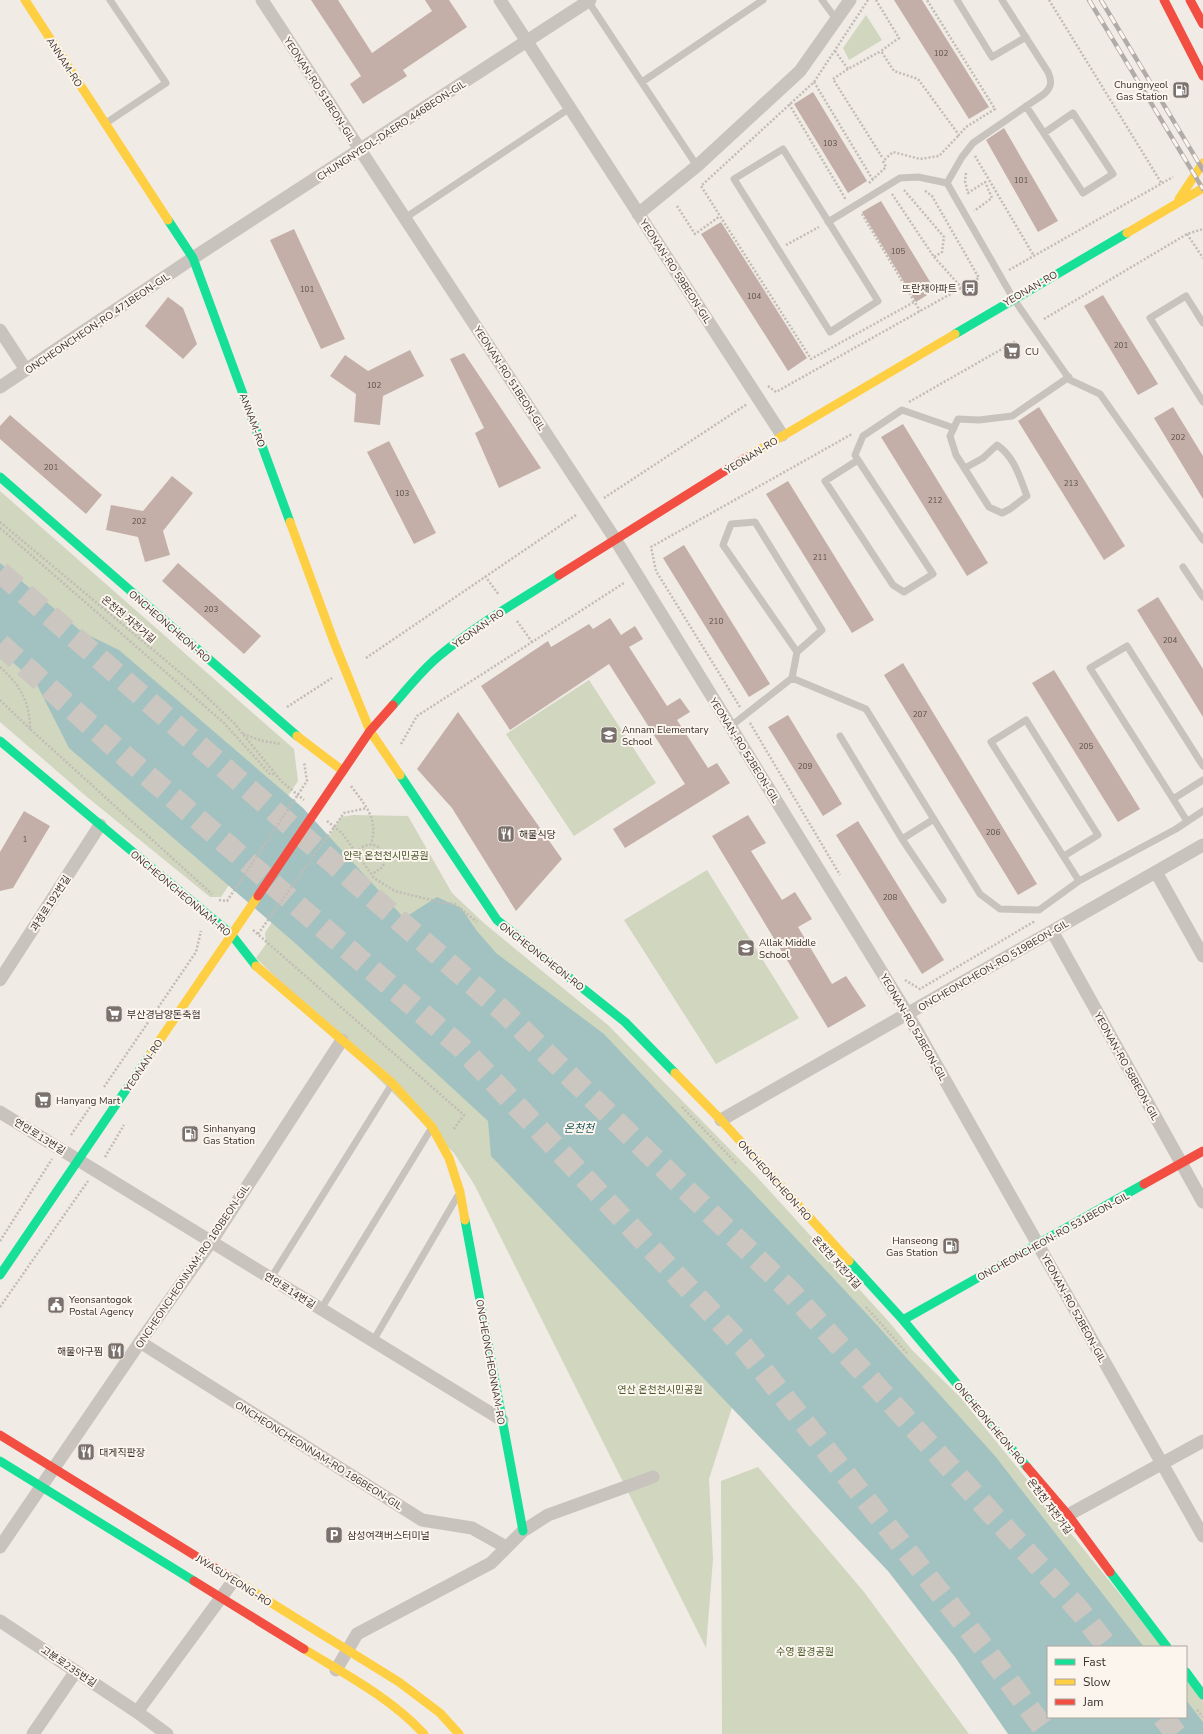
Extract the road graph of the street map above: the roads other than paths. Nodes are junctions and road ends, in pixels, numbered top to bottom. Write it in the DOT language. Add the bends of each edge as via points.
graph roads {
  1 [pos="25,0"];
  2 [pos="110,0"];
  3 [pos="262,0"];
  4 [pos="500,0"];
  5 [pos="763,0"];
  6 [pos="822,0"];
  7 [pos="850,0"];
  8 [pos="957,0"];
  9 [pos="1002,0"];
  10 [pos="1164,0"];
  11 [pos="1190,0"];
  12 [pos="589,1"];
  13 [pos="836,19"];
  14 [pos="1203,24"];
  15 [pos="1026,36"];
  16 [pos="527,41"];
  17 [pos="1203,76"];
  18 [pos="642,82"];
  19 [pos="1026,106"];
  20 [pos="570,108"];
  21 [pos="106,123"];
  22 [pos="1044,133"];
  23 [pos="360,150"];
  24 [pos="1203,163"];
  25 [pos="697,166"];
  26 [pos="947,183"];
  27 [pos="1203,188"];
  28 [pos="1203,200"];
  29 [pos="1178,202"];
  30 [pos="638,214"];
  31 [pos="405,218"];
  32 [pos="828,222"];
  33 [pos="193,258"];
  34 [pos="1013,298"];
  35 [pos="1203,323"];
  36 [pos="0,330"];
  37 [pos="26,370"];
  38 [pos="1069,377"];
  39 [pos="0,387"];
  40 [pos="1203,402"];
  41 [pos="954,428"];
  42 [pos="782,435"];
  43 [pos="858,460"];
  44 [pos="965,468"];
  45 [pos="0,477"];
  46 [pos="1200,531"];
  47 [pos="615,539"];
  48 [pos="1203,540"];
  49 [pos="797,652"];
  50 [pos="792,678"];
  51 [pos="731,726"];
  52 [pos="370,732"];
  53 [pos="840,736"];
  54 [pos="0,741"];
  55 [pos="1203,766"];
  56 [pos="342,772"];
  57 [pos="1203,780"];
  58 [pos="1174,799"];
  59 [pos="1203,811"];
  60 [pos="934,819"];
  61 [pos="1187,821"];
  62 [pos="100,825"];
  63 [pos="902,840"];
  64 [pos="1203,845"];
  65 [pos="1064,856"];
  66 [pos="1156,872"];
  67 [pos="1079,881"];
  68 [pos="943,900"];
  69 [pos="1052,931"];
  70 [pos="231,934"];
  71 [pos="1203,956"];
  72 [pos="0,980"];
  73 [pos="907,1013"];
  74 [pos="342,1040"];
  75 [pos="392,1084"];
  76 [pos="0,1112"];
  77 [pos="721,1120"];
  78 [pos="432,1128"];
  79 [pos="1203,1151"];
  80 [pos="79,1160"];
  81 [pos="1182,1164"];
  82 [pos="460,1192"];
  83 [pos="1203,1202"];
  84 [pos="211,1242"];
  85 [pos="1038,1244"];
  86 [pos="0,1275"];
  87 [pos="271,1278"];
  88 [pos="321,1309"];
  89 [pos="903,1320"];
  90 [pos="373,1341"];
  91 [pos="140,1342"];
  92 [pos="502,1420"];
  93 [pos="0,1435"];
  94 [pos="1203,1441"];
  95 [pos="0,1461"];
  96 [pos="1162,1464"];
  97 [pos="53,1470"];
  98 [pos="653,1477"];
  99 [pos="42,1487"];
  100 [pos="1068,1515"];
  101 [pos="1199,1522"];
  102 [pos="523,1531"];
  103 [pos="1203,1536"];
  104 [pos="0,1547"];
  105 [pos="506,1547"];
  106 [pos="234,1580"];
  107 [pos="220,1599"];
  108 [pos="0,1621"];
  109 [pos="1166,1646"];
  110 [pos="348,1651"];
  111 [pos="336,1670"];
  112 [pos="76,1671"];
  113 [pos="1187,1673"];
  114 [pos="1203,1695"];
  115 [pos="137,1712"];
  116 [pos="33,1734"];
  117 [pos="167,1734"];
  118 [pos="424,1734"];
  119 [pos="459,1734"];
  1 -- 21 [label="street, ANNAM-RO"];
  2 -- 21 [label="lane" via="166,83"];
  3 -- 23 [label="street, YEONAN-RO 51BEON-GIL"];
  4 -- 16 [label="street, YEONAN-RO 59BEON-GIL"];
  5 -- 18 [label="lane"];
  6 -- 13 [label="lane"];
  7 -- 13 [label="street"];
  8 -- 15 [label="lane" via="992,57"];
  9 -- 15 [label="lane"];
  10 -- 17 [label="street"];
  11 -- 14 [label="street"];
  12 -- 16 [label="street, CHUNGNYEOL-DAERO 446BEON-GIL"];
  12 -- 18 [label="lane, CHUNGNYEOL-DAERO 446BEON-GIL"];
  13 -- 25 [label="street" via="800,71"];
  15 -- 19 [label="lane" via="1052,82 1047,91"];
  16 -- 20 [label="street, YEONAN-RO 59BEON-GIL"];
  16 -- 23 [label="street, CHUNGNYEOL-DAERO 446BEON-GIL"];
  18 -- 25 [label="lane, CHUNGNYEOL-DAERO 446BEON-GIL"];
  19 -- 22 [label="lane"];
  19 -- 26 [label="lane" via="973,143"];
  20 -- 30 [label="street, YEONAN-RO 59BEON-GIL"];
  20 -- 31 [label="lane"];
  21 -- 33 [label="street, ANNAM-RO"];
  22 -- 22 [label="lane" via="1083,193 1112,174 1073,114"];
  23 -- 31 [label="street, YEONAN-RO 51BEON-GIL"];
  23 -- 33 [label="street, CHUNGNYEOL-DAERO 446BEON-GIL"];
  24 -- 29 [label="street"];
  25 -- 30 [label="street"];
  26 -- 32 [label="lane" via="918,177 900,178"];
  26 -- 34 [label="lane"];
  27 -- 29 [label="street, YEONAN-RO"];
  28 -- 29 [label="street"];
  29 -- 34 [label="street, YEONAN-RO"];
  30 -- 42 [label="street, YEONAN-RO 59BEON-GIL"];
  31 -- 47 [label="street, YEONAN-RO 51BEON-GIL"];
  32 -- 32 [label="lane" via="878,301 830,332 734,179 783,149"];
  33 -- 37 [label="street, ONCHEONCHEON-RO 471BEON-GIL"];
  33 -- 52 [label="street, ANNAM-RO" via="334,642"];
  34 -- 38 [label="lane"];
  34 -- 42 [label="street, YEONAN-RO"];
  35 -- 40 [label="lane" via="1186,296 1150,318"];
  36 -- 37 [label="street"];
  37 -- 39 [label="street, ONCHEONCHEON-RO 471BEON-GIL"];
  38 -- 41 [label="lane" via="1012,416 979,420 958,419"];
  38 -- 46 [label="lane" via="1070,380 1100,394"];
  41 -- 43 [label="lane" via="902,410 863,436 855,455"];
  41 -- 44 [label="lane" via="950,436 956,455"];
  42 -- 47 [label="street, YEONAN-RO"];
  43 -- 43 [label="lane" via="933,574 904,592 893,585 825,481"];
  44 -- 44 [label="lane" via="989,507 1002,513 1027,496 1018,471 1005,450 997,445 983,458"];
  45 -- 56 [label="street, ONCHEONCHEON-RO" via="293,733"];
  46 -- 48 [label="lane"];
  47 -- 51 [label="street, YEONAN-RO 52BEON-GIL"];
  47 -- 52 [label="street, YEONAN-RO" via="483,624 439,656 416,678"];
  49 -- 49 [label="lane" via="723,545 731,524 755,522 822,630"];
  49 -- 50 [label="lane"];
  50 -- 51 [label="lane"];
  50 -- 60 [label="lane" via="866,709"];
  51 -- 73 [label="street, YEONAN-RO 52BEON-GIL"];
  52 -- 56 [label="street, YEONAN-RO"];
  52 -- 77 [label="street, ONCHEONCHEON-RO" via="497,920 625,1022"];
  53 -- 63 [label="lane"];
  54 -- 62 [label="street, ONCHEONCHEONNAM-RO"];
  55 -- 58 [label="lane" via="1127,646 1090,668"];
  56 -- 70 [label="street, YEONAN-RO"];
  57 -- 58 [label="lane"];
  58 -- 61 [label="lane"];
  59 -- 61 [label="lane"];
  60 -- 63 [label="lane"];
  60 -- 67 [label="lane" via="980,894 1000,909 1039,910"];
  61 -- 67 [label="lane"];
  62 -- 70 [label="street, ONCHEONCHEONNAM-RO"];
  62 -- 72 [label="street, 과정로192번길"];
  63 -- 68 [label="lane"];
  64 -- 66 [label="street, ONCHEONCHEON-RO 519BEON-GIL"];
  65 -- 65 [label="lane" via="991,742 1026,720 1098,835"];
  65 -- 67 [label="lane"];
  66 -- 69 [label="street, ONCHEONCHEON-RO 519BEON-GIL"];
  66 -- 71 [label="street"];
  69 -- 73 [label="street, ONCHEONCHEON-RO 519BEON-GIL"];
  69 -- 81 [label="street, YEONAN-RO 58BEON-GIL"];
  70 -- 74 [label="street, ONCHEONCHEONNAM-RO" via="253,963"];
  70 -- 80 [label="street, YEONAN-RO"];
  73 -- 77 [label="street, ONCHEONCHEON-RO 519BEON-GIL"];
  73 -- 85 [label="street, YEONAN-RO 52BEON-GIL"];
  74 -- 75 [label="street, ONCHEONCHEONNAM-RO"];
  74 -- 84 [label="street, ONCHEONCHEONNAM-RO 160BEON-GIL"];
  75 -- 78 [label="street, ONCHEONCHEONNAM-RO"];
  75 -- 87 [label="lane"];
  76 -- 80 [label="street, 연안로13번길"];
  77 -- 89 [label="street, ONCHEONCHEON-RO"];
  78 -- 82 [label="street, ONCHEONCHEONNAM-RO" via="449,1158"];
  78 -- 88 [label="lane"];
  79 -- 81 [label="street, ONCHEONCHEON-RO 531BEON-GIL"];
  80 -- 84 [label="street, 연안로14번길"];
  80 -- 86 [label="street, YEONAN-RO"];
  81 -- 83 [label="street, YEONAN-RO 58BEON-GIL"];
  81 -- 85 [label="street, ONCHEONCHEON-RO 531BEON-GIL"];
  82 -- 90 [label="lane"];
  82 -- 92 [label="street, ONCHEONCHEONNAM-RO"];
  84 -- 87 [label="street, 연안로14번길"];
  84 -- 91 [label="street, ONCHEONCHEONNAM-RO 160BEON-GIL"];
  85 -- 89 [label="street, ONCHEONCHEON-RO 531BEON-GIL"];
  85 -- 96 [label="street, YEONAN-RO 52BEON-GIL"];
  87 -- 88 [label="street, 연안로14번길"];
  88 -- 90 [label="street, 연안로14번길"];
  89 -- 100 [label="street, ONCHEONCHEON-RO"];
  90 -- 92 [label="street, 연안로14번길"];
  91 -- 97 [label="street, ONCHEONCHEONNAM-RO 160BEON-GIL"];
  91 -- 105 [label="street, ONCHEONCHEONNAM-RO 186BEON-GIL" via="422,1520 472,1528"];
  92 -- 102 [label="street, ONCHEONCHEONNAM-RO"];
  93 -- 97 [label="street, JWASUYEONG-RO"];
  94 -- 96 [label="street"];
  95 -- 99 [label="street"];
  96 -- 100 [label="street"];
  96 -- 101 [label="street, YEONAN-RO 52BEON-GIL"];
  97 -- 99 [label="street"];
  97 -- 106 [label="street, JWASUYEONG-RO"];
  98 -- 102 [label="street" via="548,1515"];
  99 -- 104 [label="street"];
  99 -- 107 [label="street"];
  100 -- 109 [label="street, ONCHEONCHEON-RO"];
  101 -- 103 [label="street, YEONAN-RO 52BEON-GIL"];
  102 -- 105 [label="street"];
  105 -- 110 [label="street" via="490,1563 357,1634"];
  106 -- 107 [label="street"];
  106 -- 110 [label="street, JWASUYEONG-RO"];
  107 -- 111 [label="street"];
  107 -- 115 [label="street"];
  108 -- 112 [label="street, 고분로235번길"];
  110 -- 111 [label="street"];
  110 -- 119 [label="street, JWASUYEONG-RO" via="405,1686 440,1713"];
  111 -- 118 [label="street" via="373,1692 414,1723"];
  112 -- 115 [label="street, 고분로235번길"];
  112 -- 116 [label="street"];
  113 -- 114 [label="street"];
  115 -- 117 [label="street, 고분로235번길"];
}
